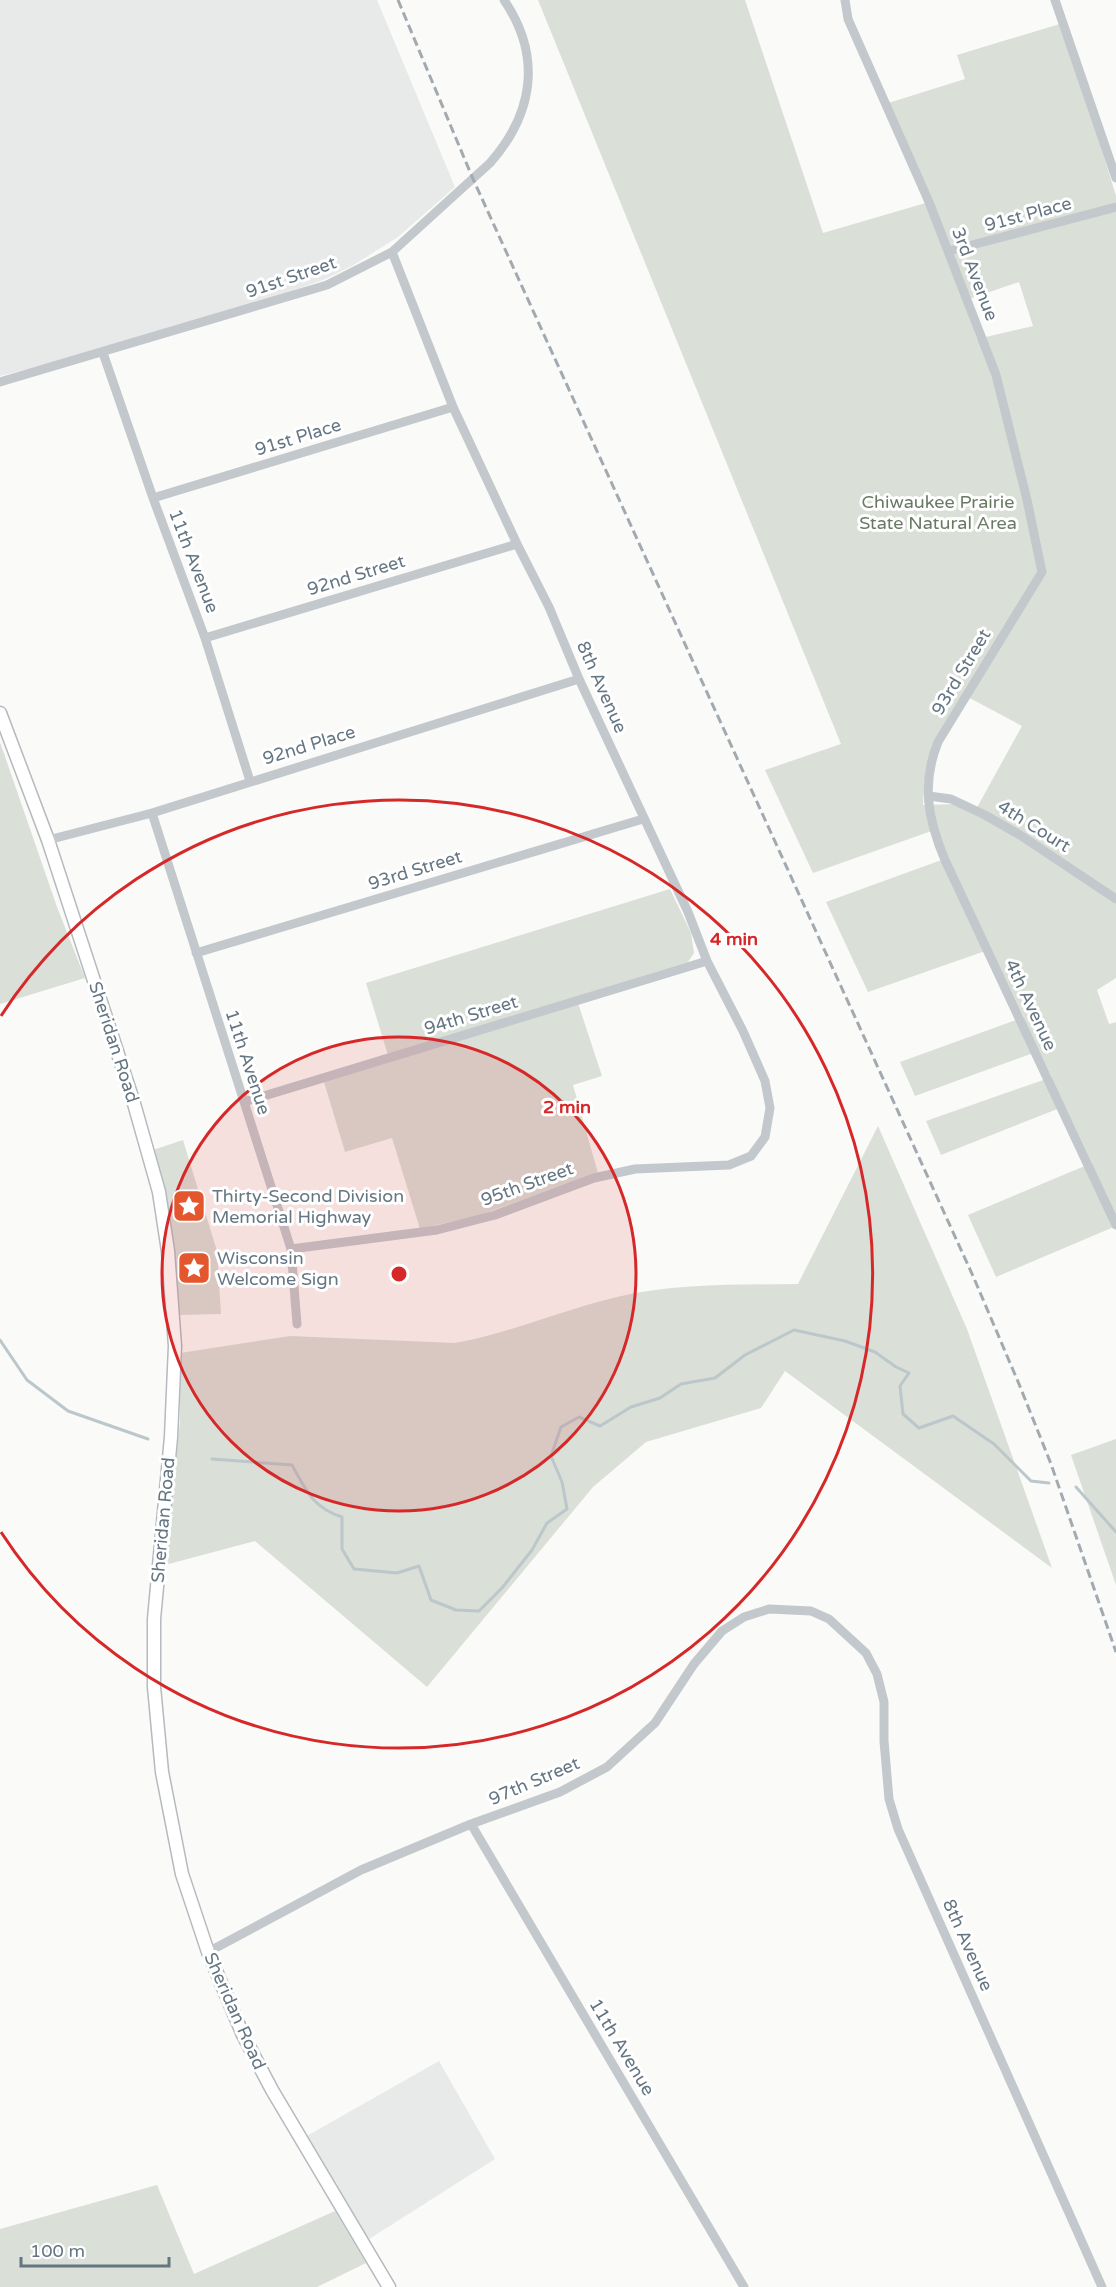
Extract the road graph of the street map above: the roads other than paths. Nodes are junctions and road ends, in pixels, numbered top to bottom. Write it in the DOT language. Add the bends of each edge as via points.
graph roads {
  1 [pos="504,0"];
  2 [pos="845,0"];
  3 [pos="1055,0"];
  4 [pos="1116,178"];
  5 [pos="1116,207"];
  6 [pos="949,251"];
  7 [pos="392,252"];
  8 [pos="103,353"];
  9 [pos="0,382"];
  10 [pos="453,407"];
  11 [pos="153,498"];
  12 [pos="517,544"];
  13 [pos="1042,572"];
  14 [pos="205,638"];
  15 [pos="579,679"];
  16 [pos="0,703"];
  17 [pos="0,713"];
  18 [pos="5,726"];
  19 [pos="250,781"];
  20 [pos="929,796"];
  21 [pos="152,813"];
  22 [pos="643,819"];
  23 [pos="48,840"];
  24 [pos="1116,899"];
  25 [pos="196,953"];
  26 [pos="707,961"];
  27 [pos="244,1101"];
  28 [pos="765,1137"];
  29 [pos="1116,1225"];
  30 [pos="291,1249"];
  31 [pos="297,1324"];
  32 [pos="829,1619"];
  33 [pos="471,1824"];
  34 [pos="208,1952"];
  35 [pos="389,2287"];
  36 [pos="744,2287"];
  37 [pos="1102,2287"];
  1 -- 7 [label="street, 91st Street" via="520,30 529,66 528,93 518,121 490,163"];
  2 -- 6 [label="street, 3rd Avenue" via="848,19"];
  3 -- 4 [label="street"];
  5 -- 6 [label="street, 91st Place"];
  6 -- 13 [label="street, 3rd Avenue" via="996,375"];
  7 -- 8 [label="street, 91st Street" via="327,285"];
  7 -- 10 [label="street, 8th Avenue"];
  8 -- 9 [label="street, 91st Street"];
  8 -- 11 [label="street, 11th Avenue"];
  10 -- 11 [label="street, 91st Place"];
  10 -- 12 [label="street, 8th Avenue"];
  11 -- 14 [label="street, 11th Avenue"];
  12 -- 14 [label="street, 92nd Street"];
  12 -- 15 [label="street, 8th Avenue"];
  13 -- 20 [label="street, 93rd Street" via="938,742 932,757"];
  14 -- 19 [label="street, 11th Avenue"];
  15 -- 19 [label="street, 92nd Place"];
  15 -- 22 [label="street, 8th Avenue"];
  16 -- 18 [label="main road, Sheridan Road"];
  17 -- 18 [label="main road, Sheridan Road"];
  18 -- 23 [label="main road, Sheridan Road"];
  19 -- 21 [label="street, 92nd Place"];
  20 -- 24 [label="street, 4th Court" via="951,799 985,815"];
  20 -- 29 [label="street, 4th Avenue" via="933,831 945,860"];
  21 -- 23 [label="street, 92nd Place"];
  21 -- 25 [label="street, 11th Avenue"];
  22 -- 25 [label="street, 93rd Street"];
  22 -- 26 [label="street, 8th Avenue"];
  23 -- 34 [label="main road, Sheridan Road" via="133,1100 159,1192 168,1251 175,1346 154,1619 154,1687 162,1772 182,1874"];
  25 -- 27 [label="street, 11th Avenue"];
  26 -- 27 [label="street, 94th Street"];
  26 -- 28 [label="street, 8th Avenue" via="765,1081 770,1108"];
  27 -- 30 [label="street, 11th Avenue"];
  28 -- 30 [label="street, 95th Street" via="751,1156 729,1165 635,1169 594,1178 495,1215 437,1230"];
  30 -- 31 [label="street, 11th Avenue"];
  32 -- 33 [label="street, 97th Street" via="811,1611 792,1609 744,1617 722,1631 694,1664 655,1723 607,1767 560,1792"];
  32 -- 37 [label="street, 8th Avenue" via="866,1653 877,1674 884,1702 889,1799 898,1829"];
  33 -- 34 [label="street, 97th Street" via="360,1870"];
  33 -- 36 [label="street, 11th Avenue"];
  34 -- 35 [label="main road, Sheridan Road" via="243,2035 272,2090"];
}
